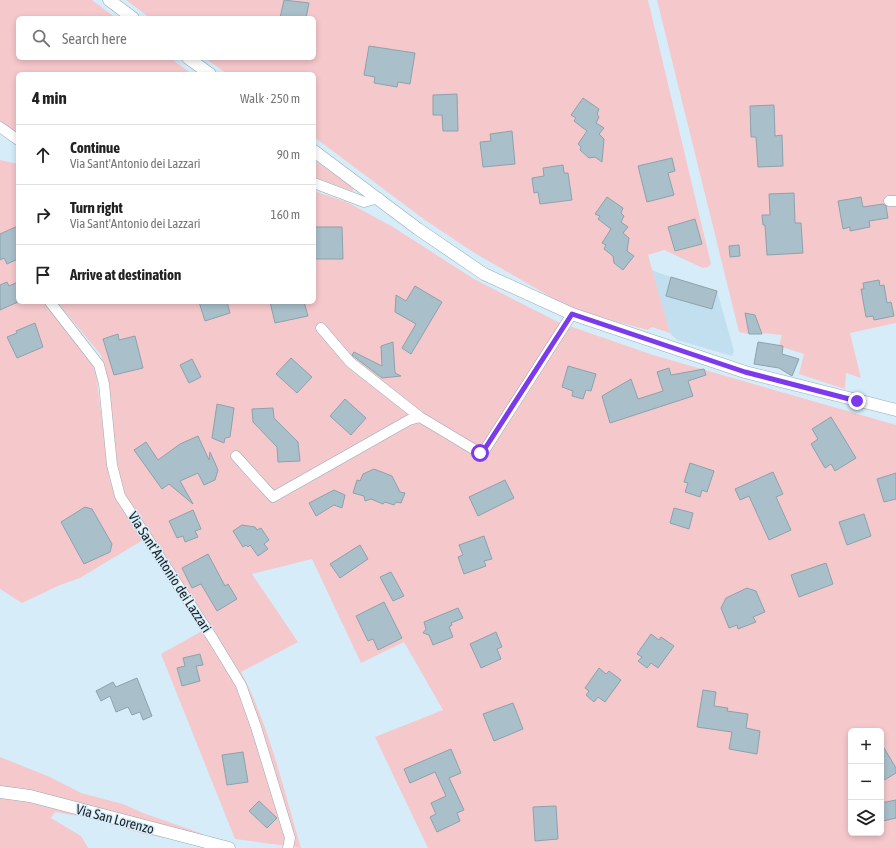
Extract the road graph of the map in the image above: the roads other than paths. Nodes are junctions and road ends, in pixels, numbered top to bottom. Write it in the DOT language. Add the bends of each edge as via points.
graph roads {
  1 [pos="109,0"];
  2 [pos="130,16"];
  3 [pos="191,60"];
  4 [pos="207,72"];
  5 [pos="0,127"];
  6 [pos="16,139"];
  7 [pos="316,152"];
  8 [pos="316,184"];
  9 [pos="379,198"];
  10 [pos="52,304"];
  11 [pos="572,314"];
  12 [pos="321,328"];
  13 [pos="896,410"];
  14 [pos="420,417"];
  15 [pos="236,456"];
  16 [pos="0,792"];
  17 [pos="229,848"];
  18 [pos="288,848"];
  1 -- 2 [label="street"];
  3 -- 4 [label="street"];
  5 -- 6 [label="street"];
  7 -- 9 [label="street"];
  8 -- 9 [label="street" via="364,202"];
  9 -- 11 [label="street" via="418,229 484,274"];
  10 -- 18 [label="street, Via Sant'Antonio dei Lazzari" via="99,365 104,384 112,465 120,496 241,685 290,838"];
  11 -- 13 [label="street" via="745,372"];
  11 -- 14 [label="street" via="480,453"];
  12 -- 14 [label="street" via="350,362"];
  14 -- 15 [label="street" via="409,420 273,497"];
  16 -- 17 [label="street, Via San Lorenzo" via="30,796"];
}
